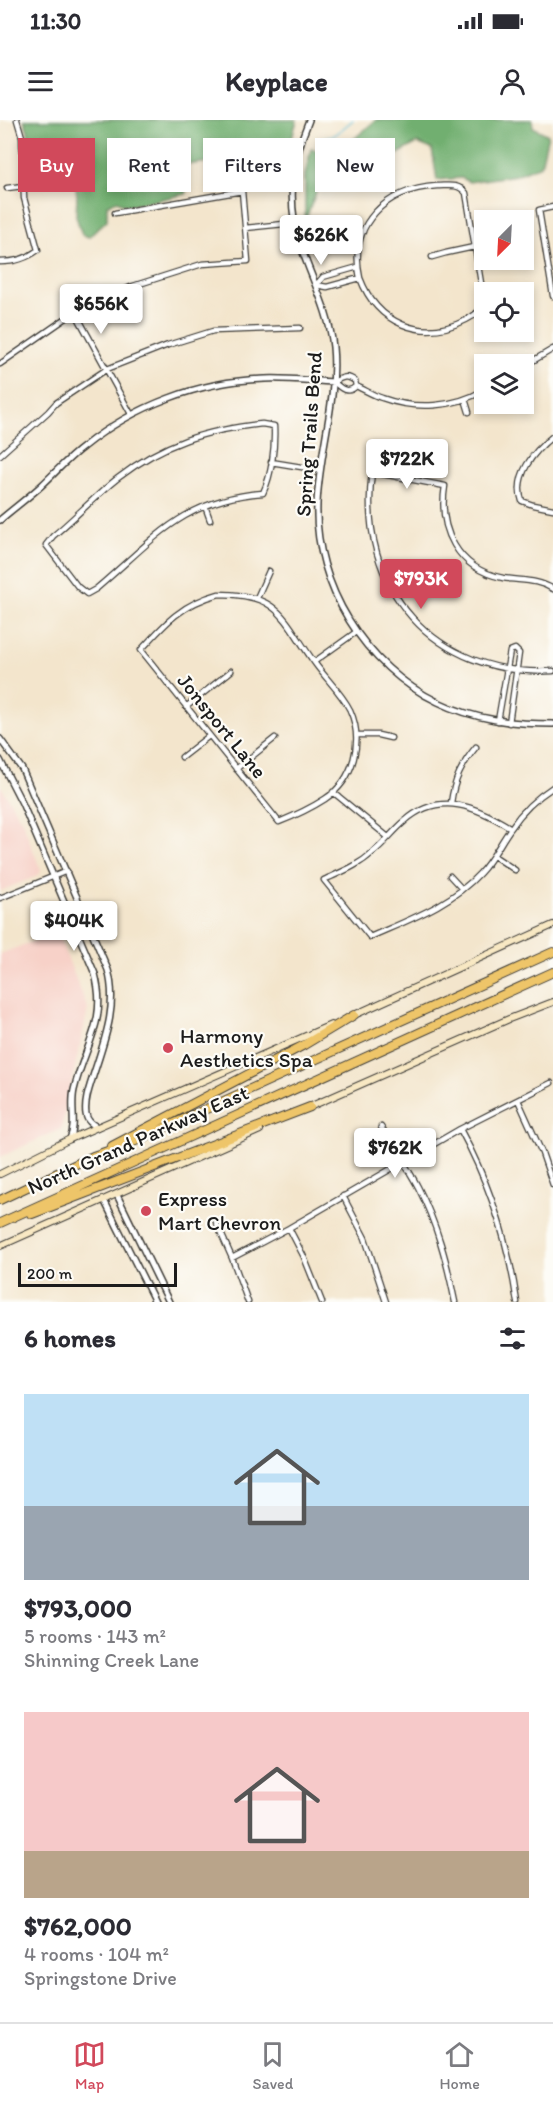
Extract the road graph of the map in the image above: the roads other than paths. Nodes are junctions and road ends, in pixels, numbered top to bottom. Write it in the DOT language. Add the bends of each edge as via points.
graph roads {
  1 [pos="17,120"];
  2 [pos="309,120"];
  3 [pos="22,138"];
  4 [pos="18,187"];
  5 [pos="7,188"];
  6 [pos="24,192"];
  7 [pos="553,207"];
  8 [pos="115,213"];
  9 [pos="294,223"];
  10 [pos="344,224"];
  11 [pos="245,228"];
  12 [pos="363,232"];
  13 [pos="474,247"];
  14 [pos="432,257"];
  15 [pos="0,262"];
  16 [pos="358,267"];
  17 [pos="478,270"];
  18 [pos="340,272"];
  19 [pos="360,278"];
  20 [pos="344,283"];
  21 [pos="316,285"];
  22 [pos="553,296"];
  23 [pos="75,312"];
  24 [pos="300,328"];
  25 [pos="553,349"];
  26 [pos="534,360"];
  27 [pos="0,363"];
  28 [pos="108,369"];
  29 [pos="334,382"];
  30 [pos="356,386"];
  31 [pos="474,395"];
  32 [pos="465,399"];
  33 [pos="469,411"];
  34 [pos="131,414"];
  35 [pos="553,436"];
  36 [pos="0,455"];
  37 [pos="271,462"];
  38 [pos="320,470"];
  39 [pos="205,506"];
  40 [pos="553,509"];
  41 [pos="0,520"];
  42 [pos="210,520"];
  43 [pos="269,571"];
  44 [pos="553,589"];
  45 [pos="257,598"];
  46 [pos="356,632"];
  47 [pos="314,662"];
  48 [pos="506,669"];
  49 [pos="231,671"];
  50 [pos="517,671"];
  51 [pos="553,671"];
  52 [pos="186,707"];
  53 [pos="498,721"];
  54 [pos="509,723"];
  55 [pos="553,724"];
  56 [pos="357,735"];
  57 [pos="209,736"];
  58 [pos="275,738"];
  59 [pos="391,738"];
  60 [pos="0,739"];
  61 [pos="476,747"];
  62 [pos="183,757"];
  63 [pos="0,760"];
  64 [pos="236,769"];
  65 [pos="553,787"];
  66 [pos="333,792"];
  67 [pos="35,799"];
  68 [pos="22,803"];
  69 [pos="451,803"];
  70 [pos="511,828"];
  71 [pos="388,837"];
  72 [pos="494,856"];
  73 [pos="515,870"];
  74 [pos="67,871"];
  75 [pos="54,876"];
  76 [pos="450,876"];
  77 [pos="462,889"];
  78 [pos="0,898"];
  79 [pos="553,925"];
  80 [pos="553,952"];
  81 [pos="553,972"];
  82 [pos="553,1002"];
  83 [pos="354,1015"];
  84 [pos="551,1083"];
  85 [pos="518,1100"];
  86 [pos="310,1107"];
  87 [pos="97,1128"];
  88 [pos="381,1128"];
  89 [pos="460,1129"];
  90 [pos="70,1139"];
  91 [pos="93,1156"];
  92 [pos="402,1162"];
  93 [pos="0,1174"];
  94 [pos="553,1185"];
  95 [pos="117,1195"];
  96 [pos="343,1196"];
  97 [pos="0,1200"];
  98 [pos="104,1200"];
  99 [pos="216,1222"];
  100 [pos="0,1223"];
  101 [pos="289,1228"];
  102 [pos="0,1246"];
  103 [pos="232,1258"];
  104 [pos="155,1302"];
  105 [pos="169,1302"];
  106 [pos="248,1302"];
  107 [pos="322,1302"];
  108 [pos="387,1302"];
  109 [pos="455,1302"];
  110 [pos="517,1302"];
  1 -- 3 [label="street"];
  2 -- 9 [label="street, Spring Trails Bend" via="297,149 292,191"];
  4 -- 5 [label="street"];
  6 -- 15 [label="street" via="38,250 30,257"];
  7 -- 22 [label="street" via="539,210"];
  8 -- 11 [label="street" via="242,191"];
  9 -- 11 [label="street"];
  9 -- 21 [label="street, Spring Trails Bend"];
  10 -- 12 [label="street"];
  11 -- 23 [label="street" via="248,261 202,264 133,286"];
  12 -- 13 [label="street" via="372,215 393,197 421,187 456,185 466,193"];
  12 -- 16 [label="street"];
  13 -- 14 [label="street"];
  16 -- 18 [label="street"];
  16 -- 19 [label="street"];
  17 -- 19 [label="street" via="483,307 446,329 416,329 389,318 370,299"];
  18 -- 20 [label="street"];
  18 -- 21 [label="street" via="323,277"];
  19 -- 20 [label="street"];
  20 -- 21 [label="street"];
  21 -- 29 [label="street, Spring Trails Bend" via="331,334"];
  23 -- 27 [label="street"];
  23 -- 28 [label="street"];
  24 -- 28 [label="street" via="213,331"];
  25 -- 26 [label="street"];
  28 -- 34 [label="street"];
  28 -- 36 [label="street" via="56,403"];
  29 -- 30 [label="street" via="347,391"];
  29 -- 30 [label="street" via="350,377"];
  29 -- 34 [label="street" via="228,382 172,396"];
  29 -- 38 [label="street, Spring Trails Bend"];
  30 -- 32 [label="street" via="382,398 418,406"];
  31 -- 32 [label="street"];
  32 -- 33 [label="street"];
  34 -- 41 [label="street" via="83,447"];
  35 -- 40 [label="street" via="535,453 519,492 522,501"];
  37 -- 38 [label="street"];
  37 -- 39 [label="street" via="263,493 238,495"];
  37 -- 39 [label="street" via="274,426 262,424 207,432 154,454 116,479 46,545 87,594 166,527"];
  38 -- 46 [label="street, Spring Trails Bend" via="318,535 327,573"];
  39 -- 42 [label="street"];
  43 -- 45 [label="street"];
  44 -- 48 [label="street" via="529,580 490,574 466,559 449,537 444,523 445,486 372,472 371,533 376,555 395,595 406,611 456,652"];
  45 -- 47 [label="street" via="284,617"];
  45 -- 52 [label="street, Jonsport Lane" via="219,594 201,599 174,616 141,650"];
  46 -- 47 [label="street"];
  46 -- 53 [label="street, Spring Trails Bend" via="406,683 438,702"];
  47 -- 56 [label="street" via="349,709"];
  48 -- 50 [label="street"];
  48 -- 50 [label="street" via="510,651 515,649 519,653"];
  48 -- 53 [label="street"];
  49 -- 52 [label="street"];
  50 -- 51 [label="street"];
  50 -- 54 [label="street"];
  52 -- 57 [label="street, Jonsport Lane"];
  53 -- 54 [label="street, Spring Trails Bend"];
  54 -- 55 [label="street, Spring Trails Bend"];
  56 -- 59 [label="street"];
  56 -- 66 [label="street" via="350,770"];
  57 -- 62 [label="street"];
  57 -- 64 [label="street, Jonsport Lane"];
  58 -- 64 [label="street"];
  60 -- 67 [label="street" via="22,769"];
  61 -- 69 [label="street" via="459,772"];
  63 -- 68 [label="street"];
  64 -- 66 [label="street, Jonsport Lane" via="279,822"];
  65 -- 70 [label="street" via="535,798"];
  66 -- 71 [label="street"];
  67 -- 68 [label="street"];
  67 -- 74 [label="street"];
  68 -- 75 [label="street"];
  69 -- 70 [label="street" via="486,813"];
  69 -- 71 [label="street" via="432,806 407,818"];
  70 -- 72 [label="street"];
  71 -- 77 [label="street" via="355,866 324,880 370,937 443,903"];
  72 -- 73 [label="street"];
  72 -- 77 [label="street"];
  74 -- 75 [label="street"];
  74 -- 87 [label="street" via="112,986 109,1022 86,1104 86,1116"];
  75 -- 78 [label="street"];
  75 -- 90 [label="street" via="99,988 98,1020 74,1091"];
  76 -- 77 [label="street"];
  79 -- 83 [label="main road, North Grand Parkway East"];
  80 -- 91 [label="highway, North Grand Parkway East" via="141,1139"];
  81 -- 100 [label="highway, North Grand Parkway East"];
  82 -- 86 [label="main road, North Grand Parkway East"];
  83 -- 87 [label="main road, North Grand Parkway East"];
  83 -- 91 [label="highway"];
  84 -- 85 [label="street"];
  85 -- 89 [label="street"];
  85 -- 94 [label="street"];
  86 -- 95 [label="main road, North Grand Parkway East"];
  86 -- 100 [label="highway"];
  87 -- 90 [label="main road, North Grand Parkway East"];
  88 -- 92 [label="street"];
  89 -- 92 [label="street"];
  89 -- 110 [label="street" via="478,1162 498,1216"];
  90 -- 93 [label="main road, North Grand Parkway East"];
  91 -- 97 [label="highway, North Grand Parkway East"];
  92 -- 96 [label="street"];
  92 -- 109 [label="street" via="433,1219"];
  95 -- 98 [label="main road, North Grand Parkway East"];
  95 -- 105 [label="street"];
  96 -- 101 [label="street"];
  96 -- 108 [label="street" via="365,1238"];
  98 -- 102 [label="main road, North Grand Parkway East"];
  98 -- 104 [label="street"];
  99 -- 103 [label="street"];
  101 -- 103 [label="street"];
  101 -- 107 [label="street"];
  103 -- 106 [label="street"];
}
